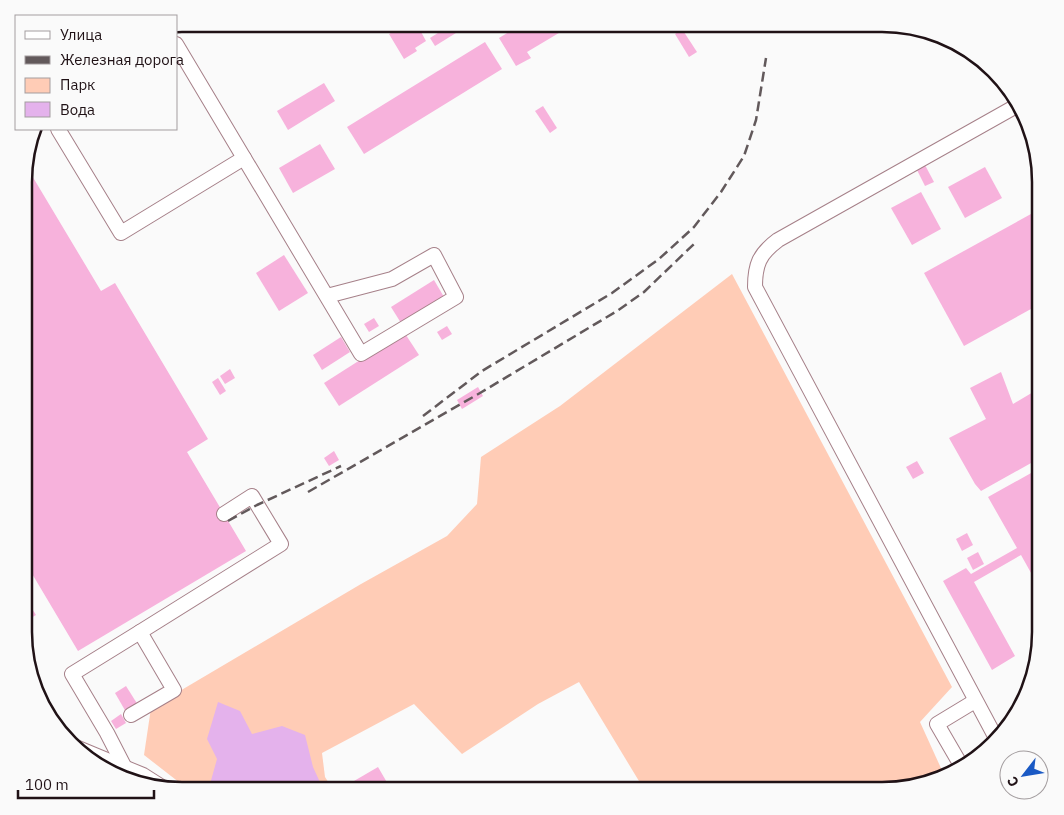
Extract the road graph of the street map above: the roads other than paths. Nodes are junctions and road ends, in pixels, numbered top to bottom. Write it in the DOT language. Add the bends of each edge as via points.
graph roads {
  1 [pos="178,47"];
  2 [pos="1012,109"];
  3 [pos="59,130"];
  4 [pos="244,158"];
  5 [pos="327,296"];
  6 [pos="224,514"];
  7 [pos="140,632"];
  8 [pos="975,701"];
  9 [pos="131,715"];
  10 [pos="992,733"];
  11 [pos="96,755"];
  12 [pos="959,761"];
  13 [pos="124,766"];
  14 [pos="149,779"];
  1 -- 4 [label="street"];
  2 -- 8 [label="street" via="778,240 767,248 755,271 755,287"];
  3 -- 4 [label="street" via="121,233"];
  4 -- 5 [label="street"];
  5 -- 5 [label="street" via="361,354 456,297 434,255 392,279"];
  6 -- 7 [label="street" via="252,496 280,544"];
  7 -- 9 [label="street" via="174,690"];
  7 -- 13 [label="street" via="72,674"];
  8 -- 10 [label="street"];
  8 -- 12 [label="street" via="938,724"];
  11 -- 13 [label="street"];
  13 -- 14 [label="street"];
}
